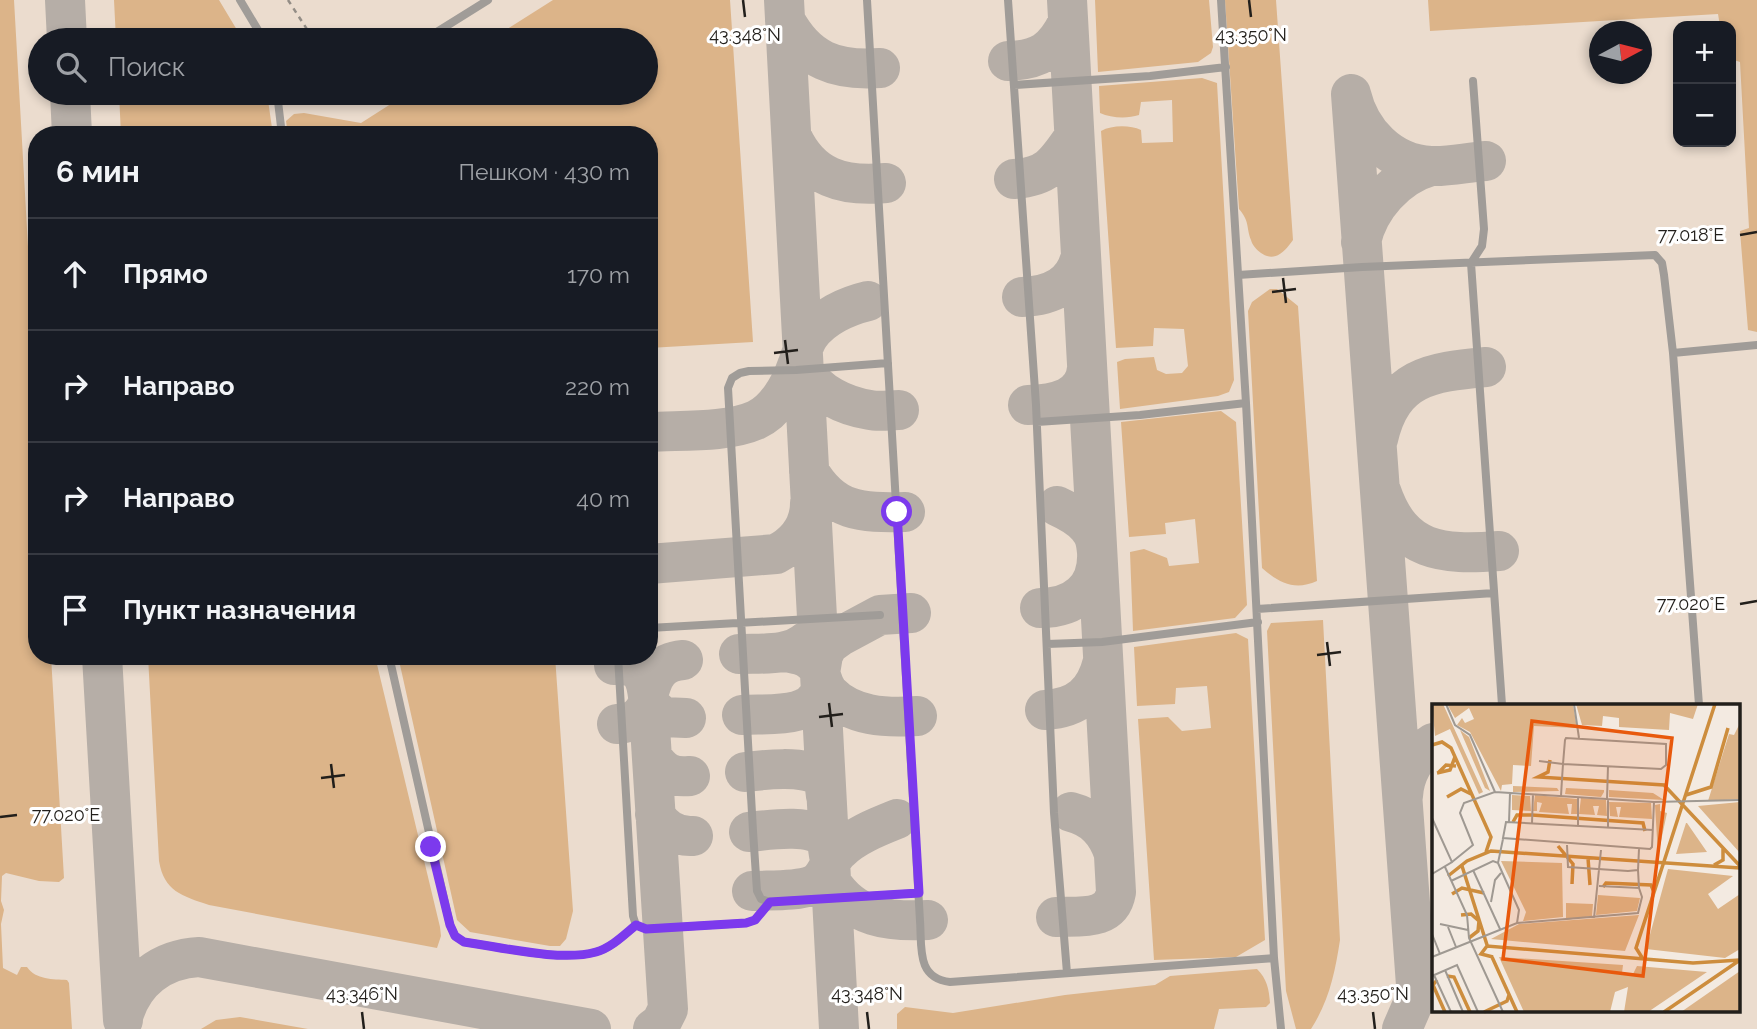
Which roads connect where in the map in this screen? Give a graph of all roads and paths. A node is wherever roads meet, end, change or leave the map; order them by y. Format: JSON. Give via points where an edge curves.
{"nodes":[{"id":1,"x":240,"y":0,"type":"edge"},
{"id":2,"x":288,"y":0,"type":"edge"},
{"id":3,"x":488,"y":0,"type":"edge"},
{"id":4,"x":867,"y":0,"type":"edge"},
{"id":5,"x":1008,"y":0,"type":"edge"},
{"id":6,"x":1221,"y":0,"type":"edge"},
{"id":7,"x":257,"y":28,"type":"edge"},
{"id":8,"x":306,"y":28,"type":"edge"},
{"id":9,"x":443,"y":28,"type":"edge"},
{"id":10,"x":1226,"y":67,"type":"junction"},
{"id":11,"x":1473,"y":81,"type":"dead end"},
{"id":12,"x":1014,"y":85,"type":"junction"},
{"id":13,"x":278,"y":105,"type":"edge"},
{"id":14,"x":281,"y":126,"type":"edge"},
{"id":15,"x":1471,"y":263,"type":"junction"},
{"id":16,"x":1238,"y":275,"type":"junction"},
{"id":17,"x":1757,"y":345,"type":"edge"},
{"id":18,"x":1673,"y":354,"type":"junction"},
{"id":19,"x":888,"y":363,"type":"junction"},
{"id":20,"x":1246,"y":403,"type":"junction"},
{"id":21,"x":1037,"y":422,"type":"junction"},
{"id":22,"x":1494,"y":593,"type":"junction"},
{"id":23,"x":1257,"y":609,"type":"junction"},
{"id":24,"x":880,"y":615,"type":"dead end"},
{"id":25,"x":1258,"y":622,"type":"junction"},
{"id":26,"x":741,"y":624,"type":"junction"},
{"id":27,"x":658,"y":628,"type":"edge"},
{"id":28,"x":1046,"y":644,"type":"junction"},
{"id":29,"x":390,"y":665,"type":"edge"},
{"id":30,"x":619,"y":665,"type":"edge"},
{"id":31,"x":1502,"y":704,"type":"edge"},
{"id":32,"x":1699,"y":704,"type":"edge"},
{"id":33,"x":919,"y":893,"type":"junction"},
{"id":34,"x":770,"y":902,"type":"junction"},
{"id":35,"x":636,"y":925,"type":"junction"},
{"id":36,"x":1274,"y":958,"type":"junction"},
{"id":37,"x":1068,"y":973,"type":"junction"},
{"id":38,"x":1281,"y":1029,"type":"edge"}],
"edges":[{"from":1,"to":7,"type":"lane"},
{"from":2,"to":8,"type":"path"},
{"from":3,"to":9,"type":"lane"},
{"from":4,"to":19,"type":"lane"},
{"from":5,"to":12,"type":"lane"},
{"from":6,"to":10,"type":"lane"},
{"from":10,"to":12,"type":"lane"},
{"from":10,"to":16,"type":"lane"},
{"from":11,"to":15,"type":"lane","via":[[1484,229],[1482,246]]},
{"from":12,"to":21,"type":"lane"},
{"from":13,"to":14,"type":"lane"},
{"from":15,"to":16,"type":"lane"},
{"from":15,"to":18,"type":"lane","via":[[1655,255],[1662,263]]},
{"from":15,"to":22,"type":"lane"},
{"from":16,"to":20,"type":"lane"},
{"from":17,"to":18,"type":"lane"},
{"from":18,"to":32,"type":"lane"},
{"from":19,"to":26,"type":"lane","via":[[749,371],[732,378],[728,388]]},
{"from":19,"to":33,"type":"lane"},
{"from":20,"to":21,"type":"lane"},
{"from":20,"to":23,"type":"lane"},
{"from":21,"to":28,"type":"lane"},
{"from":22,"to":23,"type":"lane"},
{"from":22,"to":31,"type":"lane"},
{"from":23,"to":25,"type":"lane"},
{"from":24,"to":26,"type":"lane"},
{"from":25,"to":28,"type":"lane","via":[[1102,642]]},
{"from":25,"to":36,"type":"lane"},
{"from":26,"to":27,"type":"lane"},
{"from":26,"to":34,"type":"lane","via":[[757,891],[761,899]]},
{"from":28,"to":37,"type":"lane"},
{"from":29,"to":35,"type":"lane","via":[[455,936],[464,942],[571,957],[597,952]]},
{"from":30,"to":35,"type":"lane"},
{"from":33,"to":34,"type":"lane"},
{"from":33,"to":37,"type":"lane","via":[[923,961],[927,973],[938,981]]},
{"from":34,"to":35,"type":"lane","via":[[755,920],[746,923],[646,929]]},
{"from":36,"to":37,"type":"lane"},
{"from":36,"to":38,"type":"lane"}]}
